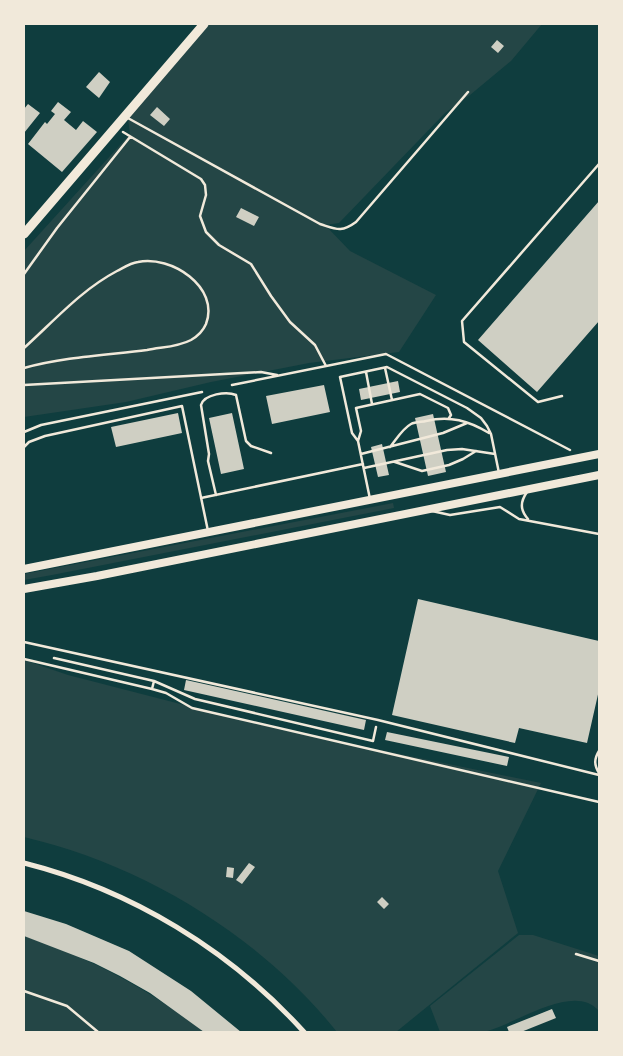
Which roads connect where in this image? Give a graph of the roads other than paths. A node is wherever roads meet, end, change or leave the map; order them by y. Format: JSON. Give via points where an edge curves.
{"nodes":[{"id":1,"x":204,"y":24,"type":"edge"},
{"id":2,"x":468,"y":92,"type":"dead end"},
{"id":3,"x":125,"y":116,"type":"junction"},
{"id":4,"x":599,"y":164,"type":"edge"},
{"id":5,"x":24,"y":234,"type":"edge"},
{"id":6,"x":385,"y":368,"type":"junction"},
{"id":7,"x":366,"y":372,"type":"junction"},
{"id":8,"x":562,"y":396,"type":"dead end"},
{"id":9,"x":392,"y":400,"type":"junction"},
{"id":10,"x":372,"y":404,"type":"junction"},
{"id":11,"x":449,"y":418,"type":"junction"},
{"id":12,"x":468,"y":422,"type":"junction"},
{"id":13,"x":491,"y":434,"type":"junction"},
{"id":14,"x":358,"y":441,"type":"junction"},
{"id":15,"x":24,"y":447,"type":"edge"},
{"id":16,"x":390,"y":447,"type":"junction"},
{"id":17,"x":476,"y":451,"type":"junction"},
{"id":18,"x":271,"y":454,"type":"dead end"},
{"id":19,"x":361,"y":454,"type":"junction"},
{"id":20,"x":495,"y":454,"type":"junction"},
{"id":21,"x":599,"y":454,"type":"edge"},
{"id":22,"x":394,"y":462,"type":"junction"},
{"id":23,"x":363,"y":464,"type":"junction"},
{"id":24,"x":364,"y":468,"type":"junction"},
{"id":25,"x":500,"y":474,"type":"junction"},
{"id":26,"x":599,"y":475,"type":"edge"},
{"id":27,"x":530,"y":489,"type":"junction"},
{"id":28,"x":216,"y":495,"type":"junction"},
{"id":29,"x":201,"y":498,"type":"junction"},
{"id":30,"x":371,"y":500,"type":"junction"},
{"id":31,"x":425,"y":510,"type":"junction"},
{"id":32,"x":528,"y":519,"type":"junction"},
{"id":33,"x":208,"y":533,"type":"junction"},
{"id":34,"x":599,"y":534,"type":"edge"},
{"id":35,"x":24,"y":569,"type":"edge"},
{"id":36,"x":24,"y":589,"type":"edge"},
{"id":37,"x":24,"y":642,"type":"edge"},
{"id":38,"x":599,"y":751,"type":"edge"},
{"id":39,"x":599,"y":774,"type":"edge"},
{"id":40,"x":24,"y":863,"type":"edge"},
{"id":41,"x":576,"y":954,"type":"dead end"},
{"id":42,"x":599,"y":961,"type":"edge"},
{"id":43,"x":304,"y":1032,"type":"edge"}],
"edges":[{"from":1,"to":3,"type":"main road"},
{"from":2,"to":3,"type":"lane","via":[[356,222],[346,229],[320,224]]},
{"from":3,"to":5,"type":"main road"},
{"from":4,"to":8,"type":"lane","via":[[462,321],[464,342],[538,402]]},
{"from":6,"to":7,"type":"lane"},
{"from":6,"to":9,"type":"lane"},
{"from":6,"to":13,"type":"lane","via":[[466,408],[481,418]]},
{"from":7,"to":10,"type":"lane"},
{"from":7,"to":14,"type":"lane","via":[[340,378],[352,433]]},
{"from":9,"to":10,"type":"lane"},
{"from":9,"to":11,"type":"lane","via":[[420,394],[448,408]]},
{"from":10,"to":14,"type":"lane","via":[[356,408],[361,432]]},
{"from":11,"to":12,"type":"lane"},
{"from":11,"to":16,"type":"lane","via":[[411,424]]},
{"from":12,"to":13,"type":"lane"},
{"from":12,"to":16,"type":"lane","via":[[443,433]]},
{"from":13,"to":20,"type":"lane"},
{"from":14,"to":19,"type":"lane"},
{"from":15,"to":29,"type":"lane","via":[[36,438],[182,406]]},
{"from":16,"to":19,"type":"lane"},
{"from":17,"to":20,"type":"lane"},
{"from":17,"to":22,"type":"lane","via":[[447,450]]},
{"from":17,"to":22,"type":"lane","via":[[449,465],[422,472]]},
{"from":18,"to":28,"type":"lane","via":[[246,441],[236,396],[228,393],[206,398],[200,405]]},
{"from":19,"to":23,"type":"lane"},
{"from":20,"to":25,"type":"lane"},
{"from":21,"to":25,"type":"main road"},
{"from":22,"to":24,"type":"lane"},
{"from":23,"to":24,"type":"lane"},
{"from":23,"to":28,"type":"lane"},
{"from":24,"to":30,"type":"lane"},
{"from":25,"to":30,"type":"main road"},
{"from":26,"to":27,"type":"main road"},
{"from":27,"to":31,"type":"main road"},
{"from":27,"to":32,"type":"lane","via":[[523,498],[522,508]]},
{"from":28,"to":29,"type":"lane"},
{"from":29,"to":33,"type":"lane"},
{"from":30,"to":33,"type":"main road"},
{"from":31,"to":32,"type":"lane","via":[[450,515],[500,507],[519,519]]},
{"from":31,"to":36,"type":"main road"},
{"from":32,"to":34,"type":"lane"},
{"from":33,"to":35,"type":"main road"},
{"from":37,"to":39,"type":"lane","via":[[378,720]]},
{"from":38,"to":39,"type":"lane","via":[[595,761]]},
{"from":40,"to":43,"type":"street","via":[[95,886],[174,925],[249,978]]},
{"from":41,"to":42,"type":"lane"}]}
